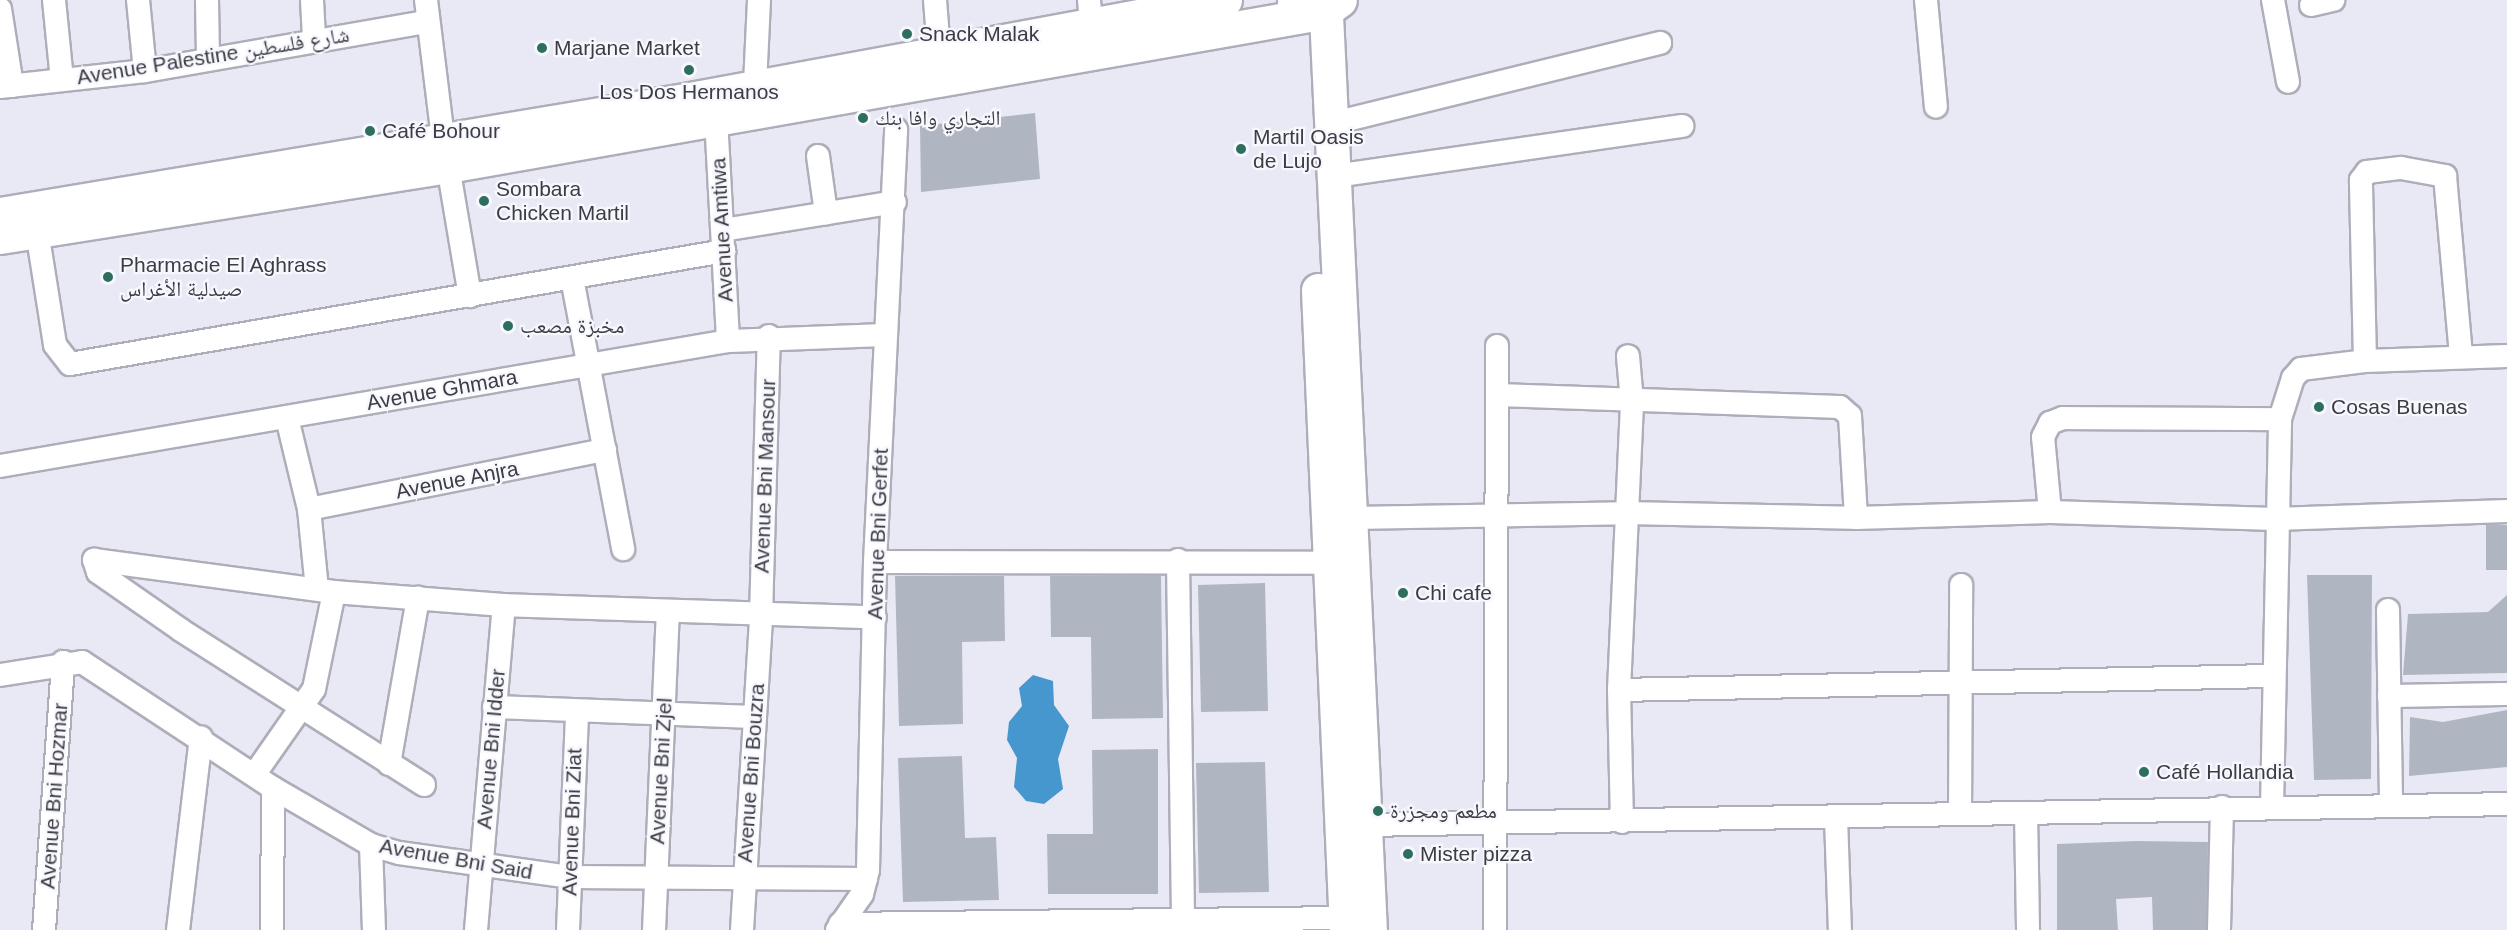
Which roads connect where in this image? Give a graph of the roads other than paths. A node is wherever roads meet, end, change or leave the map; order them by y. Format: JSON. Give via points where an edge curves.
{"nodes":[{"id":1,"x":54,"y":0,"type":"edge"},
{"id":2,"x":138,"y":0,"type":"edge"},
{"id":3,"x":207,"y":0,"type":"edge"},
{"id":4,"x":312,"y":0,"type":"edge"},
{"id":5,"x":759,"y":0,"type":"edge"},
{"id":6,"x":935,"y":0,"type":"edge"},
{"id":7,"x":1225,"y":0,"type":"edge"},
{"id":8,"x":1926,"y":0,"type":"edge"},
{"id":9,"x":2273,"y":0,"type":"edge"},
{"id":10,"x":2334,"y":0,"type":"edge"},
{"id":11,"x":1181,"y":4,"type":"edge"},
{"id":12,"x":2311,"y":5,"type":"dead end"},
{"id":13,"x":1325,"y":8,"type":"edge"},
{"id":14,"x":0,"y":9,"type":"edge"},
{"id":15,"x":427,"y":11,"type":"edge"},
{"id":16,"x":1090,"y":12,"type":"edge"},
{"id":17,"x":314,"y":39,"type":"junction"},
{"id":18,"x":1660,"y":43,"type":"dead end"},
{"id":19,"x":939,"y":51,"type":"junction"},
{"id":20,"x":207,"y":57,"type":"junction"},
{"id":21,"x":144,"y":70,"type":"junction"},
{"id":22,"x":62,"y":80,"type":"junction"},
{"id":23,"x":2288,"y":82,"type":"dead end"},
{"id":24,"x":754,"y":85,"type":"junction"},
{"id":25,"x":6,"y":87,"type":"edge"},
{"id":26,"x":1936,"y":108,"type":"dead end"},
{"id":27,"x":716,"y":118,"type":"junction"},
{"id":28,"x":1330,"y":124,"type":"junction"},
{"id":29,"x":1682,"y":126,"type":"dead end"},
{"id":30,"x":896,"y":130,"type":"dead end"},
{"id":31,"x":446,"y":152,"type":"junction"},
{"id":32,"x":818,"y":156,"type":"dead end"},
{"id":33,"x":1335,"y":176,"type":"junction"},
{"id":34,"x":896,"y":202,"type":"junction"},
{"id":35,"x":826,"y":213,"type":"junction"},
{"id":36,"x":0,"y":214,"type":"edge"},
{"id":37,"x":37,"y":231,"type":"junction"},
{"id":38,"x":0,"y":237,"type":"edge"},
{"id":39,"x":723,"y":241,"type":"junction"},
{"id":40,"x":572,"y":278,"type":"junction"},
{"id":41,"x":470,"y":296,"type":"junction"},
{"id":42,"x":886,"y":335,"type":"junction"},
{"id":43,"x":769,"y":336,"type":"junction"},
{"id":44,"x":728,"y":341,"type":"junction"},
{"id":45,"x":1497,"y":346,"type":"dead end"},
{"id":46,"x":1629,"y":356,"type":"dead end"},
{"id":47,"x":2507,"y":356,"type":"edge"},
{"id":48,"x":2461,"y":357,"type":"junction"},
{"id":49,"x":2365,"y":361,"type":"junction"},
{"id":50,"x":588,"y":363,"type":"junction"},
{"id":51,"x":1498,"y":395,"type":"junction"},
{"id":52,"x":1632,"y":402,"type":"junction"},
{"id":53,"x":287,"y":418,"type":"junction"},
{"id":54,"x":2280,"y":419,"type":"junction"},
{"id":55,"x":605,"y":450,"type":"junction"},
{"id":56,"x":0,"y":466,"type":"edge"},
{"id":57,"x":309,"y":509,"type":"junction"},
{"id":58,"x":2507,"y":511,"type":"edge"},
{"id":59,"x":2050,"y":512,"type":"junction"},
{"id":60,"x":1626,"y":513,"type":"junction"},
{"id":61,"x":1496,"y":515,"type":"junction"},
{"id":62,"x":1352,"y":518,"type":"junction"},
{"id":63,"x":1856,"y":518,"type":"junction"},
{"id":64,"x":2275,"y":519,"type":"junction"},
{"id":65,"x":623,"y":549,"type":"dead end"},
{"id":66,"x":1178,"y":560,"type":"junction"},
{"id":67,"x":875,"y":562,"type":"junction"},
{"id":68,"x":1329,"y":562,"type":"junction"},
{"id":69,"x":1961,"y":585,"type":"dead end"},
{"id":70,"x":325,"y":591,"type":"junction"},
{"id":71,"x":418,"y":598,"type":"junction"},
{"id":72,"x":504,"y":605,"type":"junction"},
{"id":73,"x":2388,"y":610,"type":"dead end"},
{"id":74,"x":668,"y":611,"type":"junction"},
{"id":75,"x":761,"y":617,"type":"junction"},
{"id":76,"x":875,"y":617,"type":"junction"},
{"id":77,"x":63,"y":662,"type":"junction"},
{"id":78,"x":0,"y":675,"type":"edge"},
{"id":79,"x":2272,"y":676,"type":"junction"},
{"id":80,"x":1962,"y":683,"type":"junction"},
{"id":81,"x":1619,"y":690,"type":"junction"},
{"id":82,"x":2507,"y":694,"type":"edge"},
{"id":83,"x":2389,"y":696,"type":"junction"},
{"id":84,"x":494,"y":707,"type":"junction"},
{"id":85,"x":305,"y":708,"type":"junction"},
{"id":86,"x":577,"y":713,"type":"junction"},
{"id":87,"x":663,"y":715,"type":"junction"},
{"id":88,"x":755,"y":717,"type":"junction"},
{"id":89,"x":201,"y":737,"type":"junction"},
{"id":90,"x":389,"y":764,"type":"junction"},
{"id":91,"x":254,"y":775,"type":"junction"},
{"id":92,"x":424,"y":785,"type":"dead end"},
{"id":93,"x":273,"y":788,"type":"junction"},
{"id":94,"x":2391,"y":804,"type":"junction"},
{"id":95,"x":2507,"y":804,"type":"edge"},
{"id":96,"x":2272,"y":806,"type":"junction"},
{"id":97,"x":2222,"y":807,"type":"junction"},
{"id":98,"x":2026,"y":813,"type":"junction"},
{"id":99,"x":1960,"y":814,"type":"junction"},
{"id":100,"x":1836,"y":818,"type":"junction"},
{"id":101,"x":1622,"y":822,"type":"junction"},
{"id":102,"x":1495,"y":823,"type":"junction"},
{"id":103,"x":1365,"y":825,"type":"junction"},
{"id":104,"x":371,"y":845,"type":"junction"},
{"id":105,"x":480,"y":866,"type":"junction"},
{"id":106,"x":569,"y":877,"type":"junction"},
{"id":107,"x":656,"y":878,"type":"junction"},
{"id":108,"x":745,"y":879,"type":"junction"},
{"id":109,"x":866,"y":879,"type":"junction"},
{"id":110,"x":1183,"y":920,"type":"junction"},
{"id":111,"x":1354,"y":926,"type":"edge"},
{"id":112,"x":839,"y":927,"type":"edge"},
{"id":113,"x":44,"y":930,"type":"edge"},
{"id":114,"x":178,"y":930,"type":"edge"},
{"id":115,"x":272,"y":930,"type":"edge"},
{"id":116,"x":374,"y":930,"type":"edge"},
{"id":117,"x":476,"y":930,"type":"edge"},
{"id":118,"x":568,"y":930,"type":"edge"},
{"id":119,"x":654,"y":930,"type":"edge"},
{"id":120,"x":742,"y":930,"type":"edge"},
{"id":121,"x":1495,"y":930,"type":"edge"},
{"id":122,"x":1840,"y":930,"type":"edge"},
{"id":123,"x":2028,"y":930,"type":"edge"},
{"id":124,"x":2219,"y":930,"type":"edge"}],
"edges":[{"from":1,"to":22,"type":"street"},
{"from":2,"to":21,"type":"street"},
{"from":3,"to":20,"type":"street"},
{"from":4,"to":17,"type":"street"},
{"from":5,"to":24,"type":"street"},
{"from":6,"to":19,"type":"street"},
{"from":7,"to":11,"type":"main road"},
{"from":8,"to":26,"type":"street"},
{"from":9,"to":23,"type":"street"},
{"from":10,"to":12,"type":"street"},
{"from":11,"to":16,"type":"main road"},
{"from":13,"to":27,"type":"main road"},
{"from":13,"to":28,"type":"main road"},
{"from":13,"to":68,"type":"main road"},
{"from":14,"to":25,"type":"street"},
{"from":15,"to":17,"type":"street","name":"Avenue Palestine شارع فلسطين"},
{"from":15,"to":31,"type":"street"},
{"from":16,"to":19,"type":"main road"},
{"from":17,"to":20,"type":"street","name":"Avenue Palestine شارع فلسطين"},
{"from":18,"to":28,"type":"street"},
{"from":19,"to":24,"type":"main road"},
{"from":20,"to":21,"type":"street","name":"Avenue Palestine شارع فلسطين"},
{"from":21,"to":22,"type":"street","name":"Avenue Palestine شارع فلسطين"},
{"from":22,"to":25,"type":"street","name":"Avenue Palestine شارع فلسطين"},
{"from":24,"to":31,"type":"main road"},
{"from":27,"to":31,"type":"main road"},
{"from":27,"to":39,"type":"street","name":"Avenue Amtiwa"},
{"from":28,"to":33,"type":"main road"},
{"from":29,"to":33,"type":"street"},
{"from":30,"to":34,"type":"street","name":"Avenue Bni Gerfet"},
{"from":31,"to":36,"type":"main road"},
{"from":31,"to":37,"type":"main road"},
{"from":31,"to":41,"type":"street"},
{"from":32,"to":35,"type":"street"},
{"from":33,"to":62,"type":"main road"},
{"from":34,"to":35,"type":"street"},
{"from":34,"to":42,"type":"street","name":"Avenue Bni Gerfet"},
{"from":35,"to":39,"type":"street"},
{"from":37,"to":38,"type":"main road"},
{"from":37,"to":41,"type":"street","via":[[55,345],[70,364]]},
{"from":39,"to":40,"type":"street"},
{"from":39,"to":44,"type":"street","name":"Avenue Amtiwa"},
{"from":40,"to":41,"type":"street"},
{"from":40,"to":50,"type":"street"},
{"from":42,"to":43,"type":"street","name":"Avenue Ghmara"},
{"from":42,"to":67,"type":"street","name":"Avenue Bni Gerfet"},
{"from":43,"to":44,"type":"street","name":"Avenue Ghmara"},
{"from":43,"to":75,"type":"street","name":"Avenue Bni Mansour"},
{"from":44,"to":50,"type":"street","name":"Avenue Ghmara"},
{"from":45,"to":51,"type":"street"},
{"from":46,"to":52,"type":"street"},
{"from":47,"to":48,"type":"street"},
{"from":48,"to":49,"type":"street"},
{"from":48,"to":49,"type":"street","via":[[2445,176],[2401,168],[2367,171],[2360,189]]},
{"from":49,"to":54,"type":"street","via":[[2301,369]]},
{"from":50,"to":53,"type":"street","name":"Avenue Ghmara"},
{"from":50,"to":55,"type":"street"},
{"from":51,"to":52,"type":"street"},
{"from":51,"to":61,"type":"street"},
{"from":52,"to":60,"type":"street"},
{"from":52,"to":63,"type":"street","via":[[1840,407],[1850,416]]},
{"from":53,"to":56,"type":"street","name":"Avenue Ghmara"},
{"from":53,"to":57,"type":"street"},
{"from":54,"to":59,"type":"street","via":[[2057,420],[2043,437]]},
{"from":54,"to":64,"type":"street"},
{"from":55,"to":57,"type":"street","name":"Avenue Anjra"},
{"from":55,"to":65,"type":"street"},
{"from":57,"to":70,"type":"street"},
{"from":58,"to":64,"type":"street"},
{"from":59,"to":63,"type":"street"},
{"from":59,"to":64,"type":"street"},
{"from":60,"to":61,"type":"street"},
{"from":60,"to":63,"type":"street"},
{"from":60,"to":81,"type":"street"},
{"from":61,"to":62,"type":"street"},
{"from":61,"to":102,"type":"street"},
{"from":62,"to":103,"type":"main road"},
{"from":64,"to":79,"type":"street"},
{"from":66,"to":67,"type":"street"},
{"from":66,"to":68,"type":"street"},
{"from":66,"to":110,"type":"street"},
{"from":67,"to":76,"type":"street","name":"Avenue Bni Gerfet"},
{"from":68,"to":111,"type":"main road"},
{"from":69,"to":80,"type":"street"},
{"from":70,"to":71,"type":"street"},
{"from":70,"to":85,"type":"street","via":[[324,658]]},
{"from":70,"to":85,"type":"street","via":[[101,557],[93,563],[172,623]]},
{"from":71,"to":72,"type":"street"},
{"from":71,"to":90,"type":"street"},
{"from":72,"to":74,"type":"street"},
{"from":72,"to":84,"type":"street","name":"Avenue Bni Idder"},
{"from":73,"to":83,"type":"street"},
{"from":74,"to":75,"type":"street"},
{"from":74,"to":87,"type":"street","name":"Avenue Bni Zjel"},
{"from":75,"to":76,"type":"street"},
{"from":75,"to":88,"type":"street","name":"Avenue Bni Bouzra"},
{"from":76,"to":109,"type":"street","name":"Avenue Bni Gerfet"},
{"from":77,"to":78,"type":"street"},
{"from":77,"to":89,"type":"street","name":"Avenue Bni Said","via":[[82,662],[104,673]]},
{"from":77,"to":113,"type":"street","name":"Avenue Bni Hozmar"},
{"from":79,"to":80,"type":"street"},
{"from":79,"to":96,"type":"street"},
{"from":80,"to":81,"type":"street"},
{"from":80,"to":99,"type":"street"},
{"from":81,"to":101,"type":"street"},
{"from":82,"to":83,"type":"street"},
{"from":83,"to":94,"type":"street"},
{"from":84,"to":86,"type":"street"},
{"from":84,"to":105,"type":"street","name":"Avenue Bni Idder"},
{"from":85,"to":90,"type":"street"},
{"from":85,"to":91,"type":"street"},
{"from":86,"to":87,"type":"street"},
{"from":86,"to":106,"type":"street","name":"Avenue Bni Ziat"},
{"from":87,"to":88,"type":"street"},
{"from":87,"to":107,"type":"street","name":"Avenue Bni Zjel"},
{"from":88,"to":108,"type":"street","name":"Avenue Bni Bouzra"},
{"from":89,"to":91,"type":"street","name":"Avenue Bni Said"},
{"from":89,"to":114,"type":"street"},
{"from":90,"to":92,"type":"street"},
{"from":91,"to":93,"type":"street","name":"Avenue Bni Said"},
{"from":93,"to":104,"type":"street","name":"Avenue Bni Said"},
{"from":93,"to":115,"type":"street"},
{"from":94,"to":95,"type":"street"},
{"from":94,"to":96,"type":"street"},
{"from":96,"to":97,"type":"street"},
{"from":97,"to":98,"type":"street"},
{"from":97,"to":124,"type":"street"},
{"from":98,"to":99,"type":"street"},
{"from":98,"to":123,"type":"street"},
{"from":99,"to":100,"type":"street"},
{"from":100,"to":101,"type":"street"},
{"from":100,"to":122,"type":"street"},
{"from":101,"to":102,"type":"street"},
{"from":102,"to":103,"type":"street"},
{"from":102,"to":121,"type":"street"},
{"from":103,"to":111,"type":"main road"},
{"from":104,"to":105,"type":"street","name":"Avenue Bni Said"},
{"from":104,"to":116,"type":"street"},
{"from":105,"to":106,"type":"street","name":"Avenue Bni Said"},
{"from":105,"to":117,"type":"street","name":"Avenue Bni Idder"},
{"from":106,"to":107,"type":"street","name":"Avenue Bni Said"},
{"from":106,"to":118,"type":"street","name":"Avenue Bni Ziat"},
{"from":107,"to":108,"type":"street","name":"Avenue Bni Said"},
{"from":107,"to":119,"type":"street","name":"Avenue Bni Zjel"},
{"from":108,"to":109,"type":"street","name":"Avenue Bni Said"},
{"from":108,"to":120,"type":"street","name":"Avenue Bni Bouzra"},
{"from":109,"to":112,"type":"street","name":"Avenue Bni Gerfet","via":[[862,894]]},
{"from":110,"to":111,"type":"street"},
{"from":110,"to":112,"type":"street"}]}
